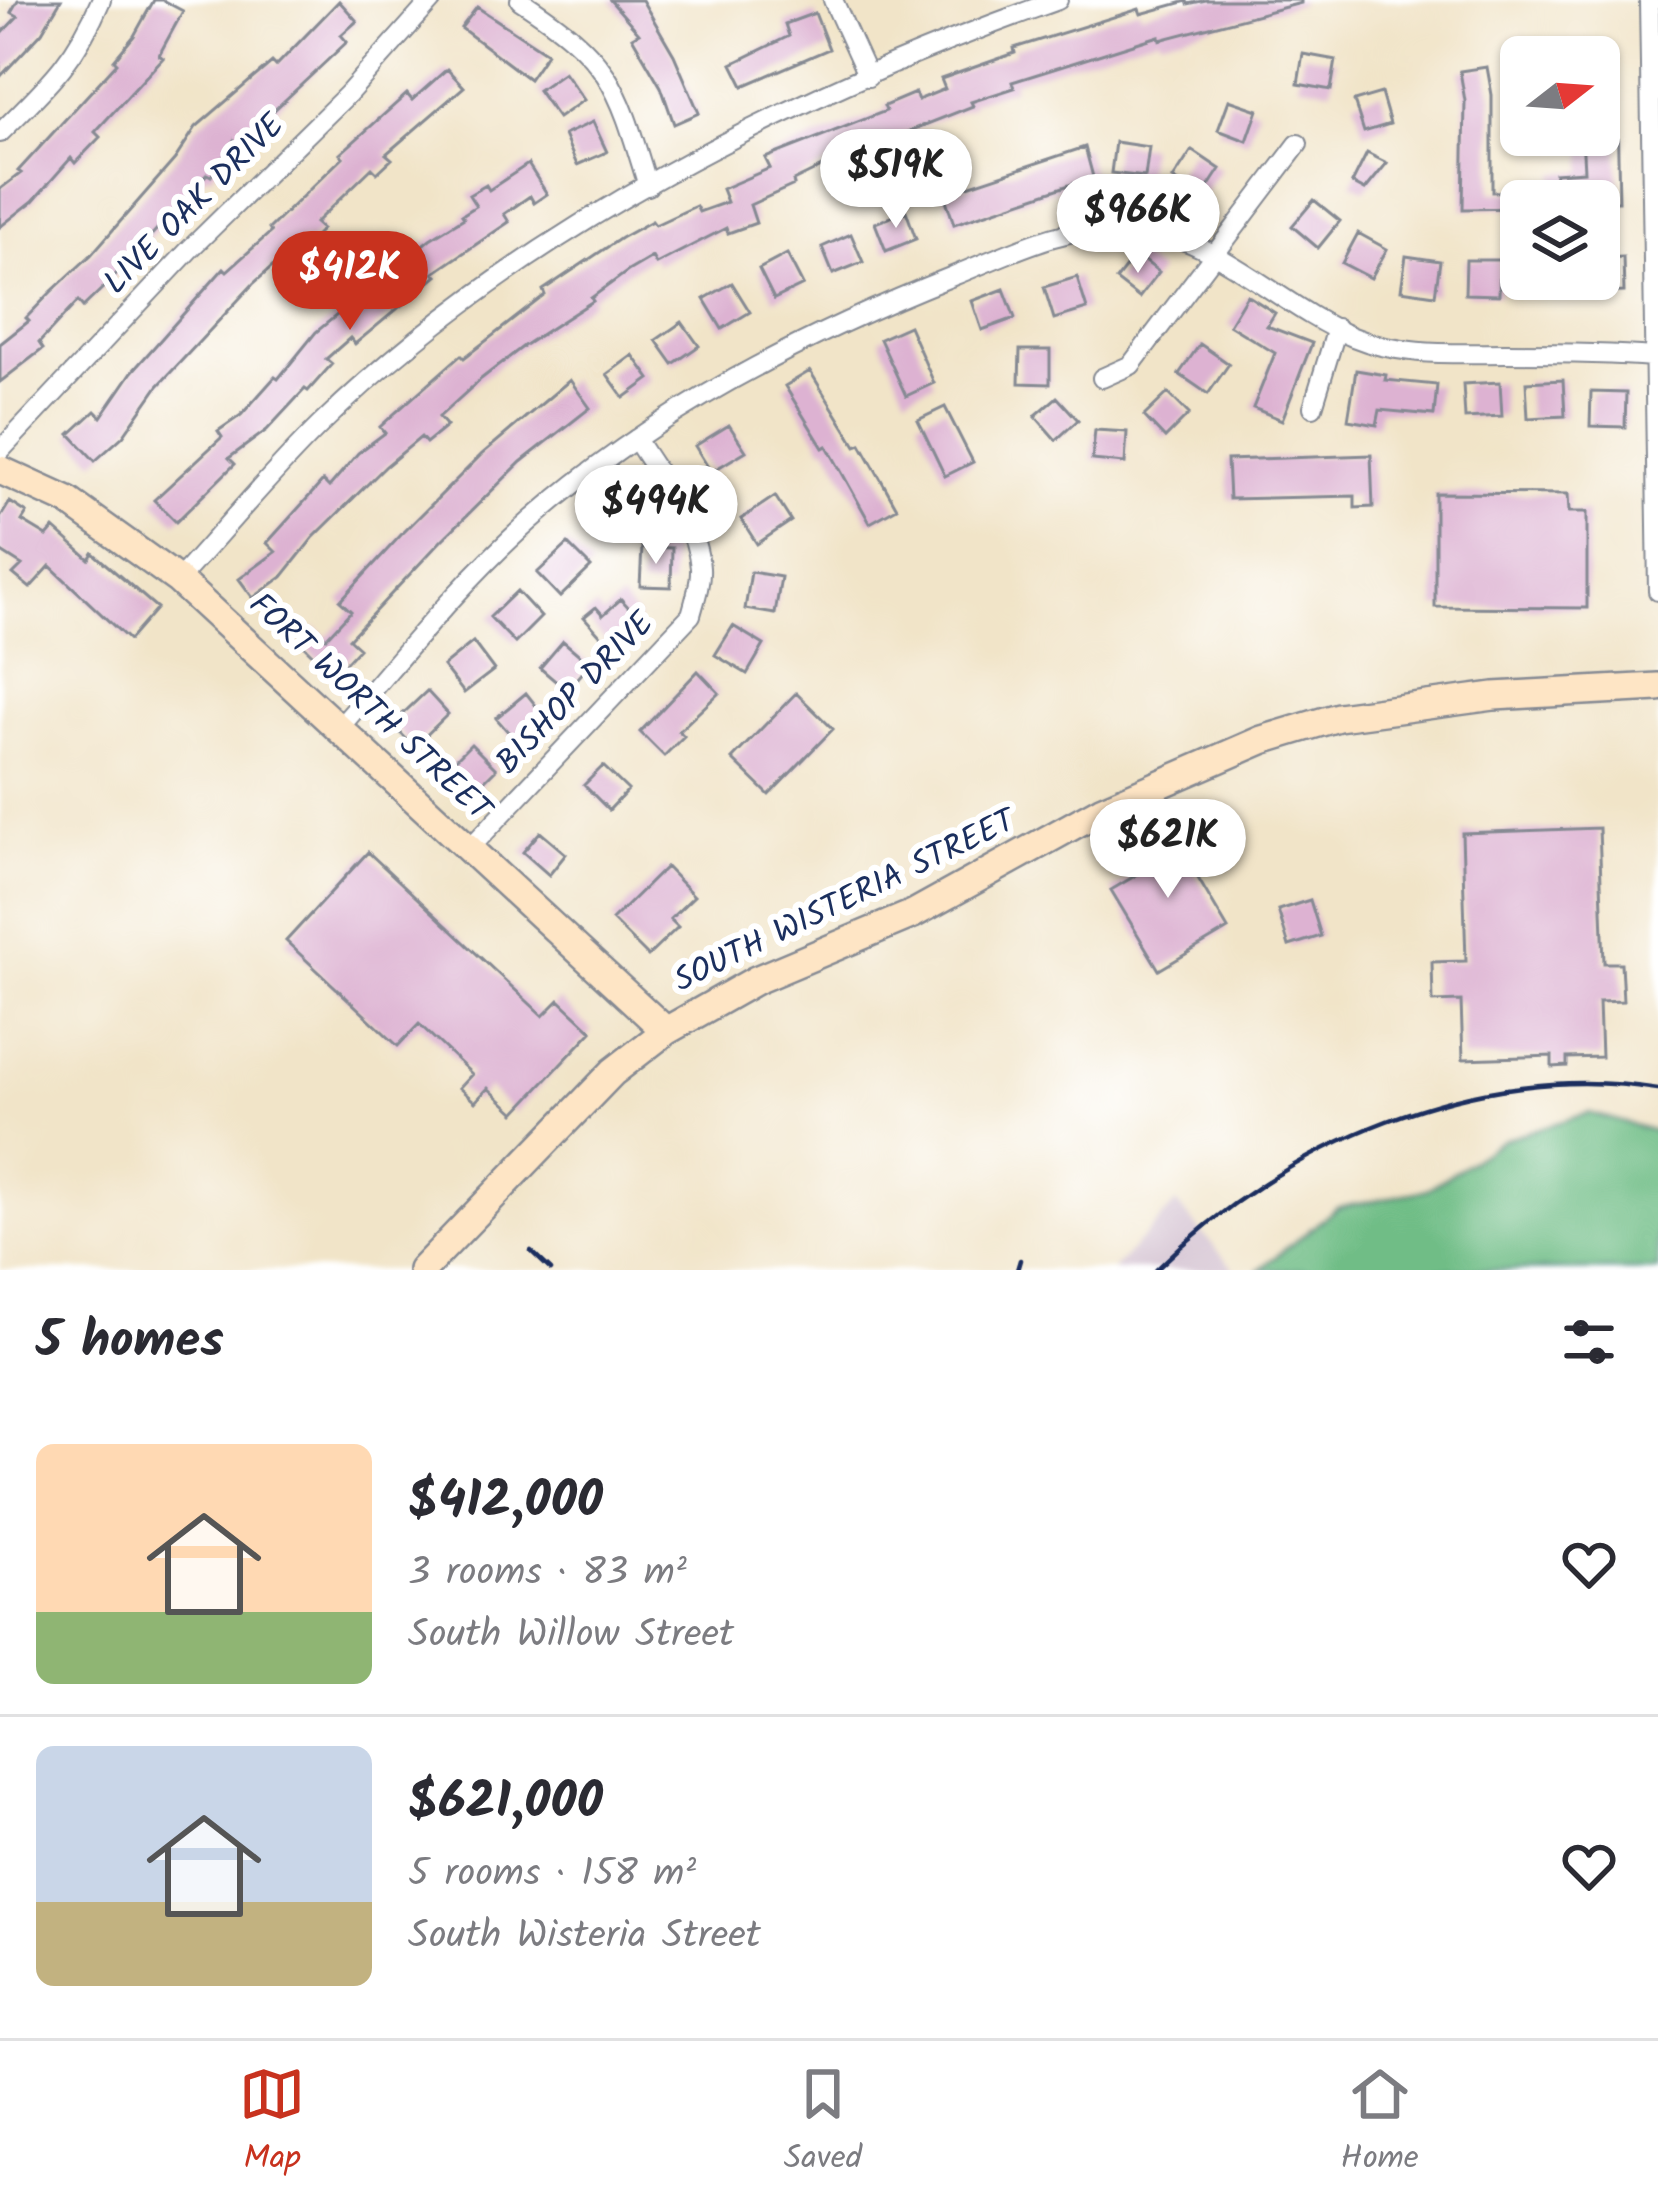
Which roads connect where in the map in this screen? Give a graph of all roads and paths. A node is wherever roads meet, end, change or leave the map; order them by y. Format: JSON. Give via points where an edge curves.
{"nodes":[{"id":1,"x":100,"y":0,"type":"edge"},
{"id":2,"x":432,"y":0,"type":"edge"},
{"id":3,"x":520,"y":0,"type":"edge"},
{"id":4,"x":833,"y":0,"type":"edge"},
{"id":5,"x":1058,"y":0,"type":"edge"},
{"id":6,"x":1649,"y":0,"type":"edge"},
{"id":7,"x":868,"y":76,"type":"junction"},
{"id":8,"x":0,"y":133,"type":"edge"},
{"id":9,"x":1298,"y":144,"type":"dead end"},
{"id":10,"x":648,"y":186,"type":"junction"},
{"id":11,"x":1217,"y":254,"type":"junction"},
{"id":12,"x":1337,"y":328,"type":"junction"},
{"id":13,"x":1652,"y":357,"type":"junction"},
{"id":14,"x":1102,"y":378,"type":"dead end"},
{"id":15,"x":1313,"y":406,"type":"dead end"},
{"id":16,"x":636,"y":439,"type":"junction"},
{"id":17,"x":0,"y":451,"type":"edge"},
{"id":18,"x":0,"y":470,"type":"edge"},
{"id":19,"x":178,"y":580,"type":"junction"},
{"id":20,"x":1658,"y":591,"type":"edge"},
{"id":21,"x":1658,"y":687,"type":"edge"},
{"id":22,"x":338,"y":728,"type":"junction"},
{"id":23,"x":469,"y":849,"type":"junction"},
{"id":24,"x":666,"y":1031,"type":"junction"},
{"id":25,"x":422,"y":1270,"type":"edge"}],
"edges":[{"from":1,"to":8,"type":"street","via":[[64,69]]},
{"from":2,"to":17,"type":"street","name":"LIVE OAK DRIVE"},
{"from":3,"to":10,"type":"street","via":[[601,65]]},
{"from":4,"to":7,"type":"street"},
{"from":5,"to":7,"type":"street"},
{"from":6,"to":13,"type":"street"},
{"from":7,"to":10,"type":"street"},
{"from":9,"to":11,"type":"street"},
{"from":10,"to":19,"type":"street","via":[[440,322],[320,425]]},
{"from":11,"to":12,"type":"street"},
{"from":11,"to":14,"type":"street","via":[[1131,365]]},
{"from":11,"to":16,"type":"street","via":[[1126,227],[1022,249],[757,366]]},
{"from":12,"to":13,"type":"street","via":[[1392,348]]},
{"from":12,"to":15,"type":"street"},
{"from":13,"to":20,"type":"street"},
{"from":16,"to":22,"type":"street","via":[[526,524]]},
{"from":16,"to":23,"type":"street","name":"BISHOP DRIVE","via":[[694,545],[700,567],[691,615]]},
{"from":18,"to":19,"type":"street","name":"FORT WORTH STREET","via":[[68,501]]},
{"from":19,"to":22,"type":"street","name":"FORT WORTH STREET"},
{"from":21,"to":24,"type":"street","name":"SOUTH WISTERIA STREET","via":[[1432,703],[1338,717],[1262,740],[1101,810],[914,914],[756,980]]},
{"from":22,"to":23,"type":"street","name":"FORT WORTH STREET"},
{"from":23,"to":24,"type":"street","name":"FORT WORTH STREET"},
{"from":24,"to":25,"type":"street","name":"SOUTH WISTERIA STREET","via":[[571,1114]]}]}
